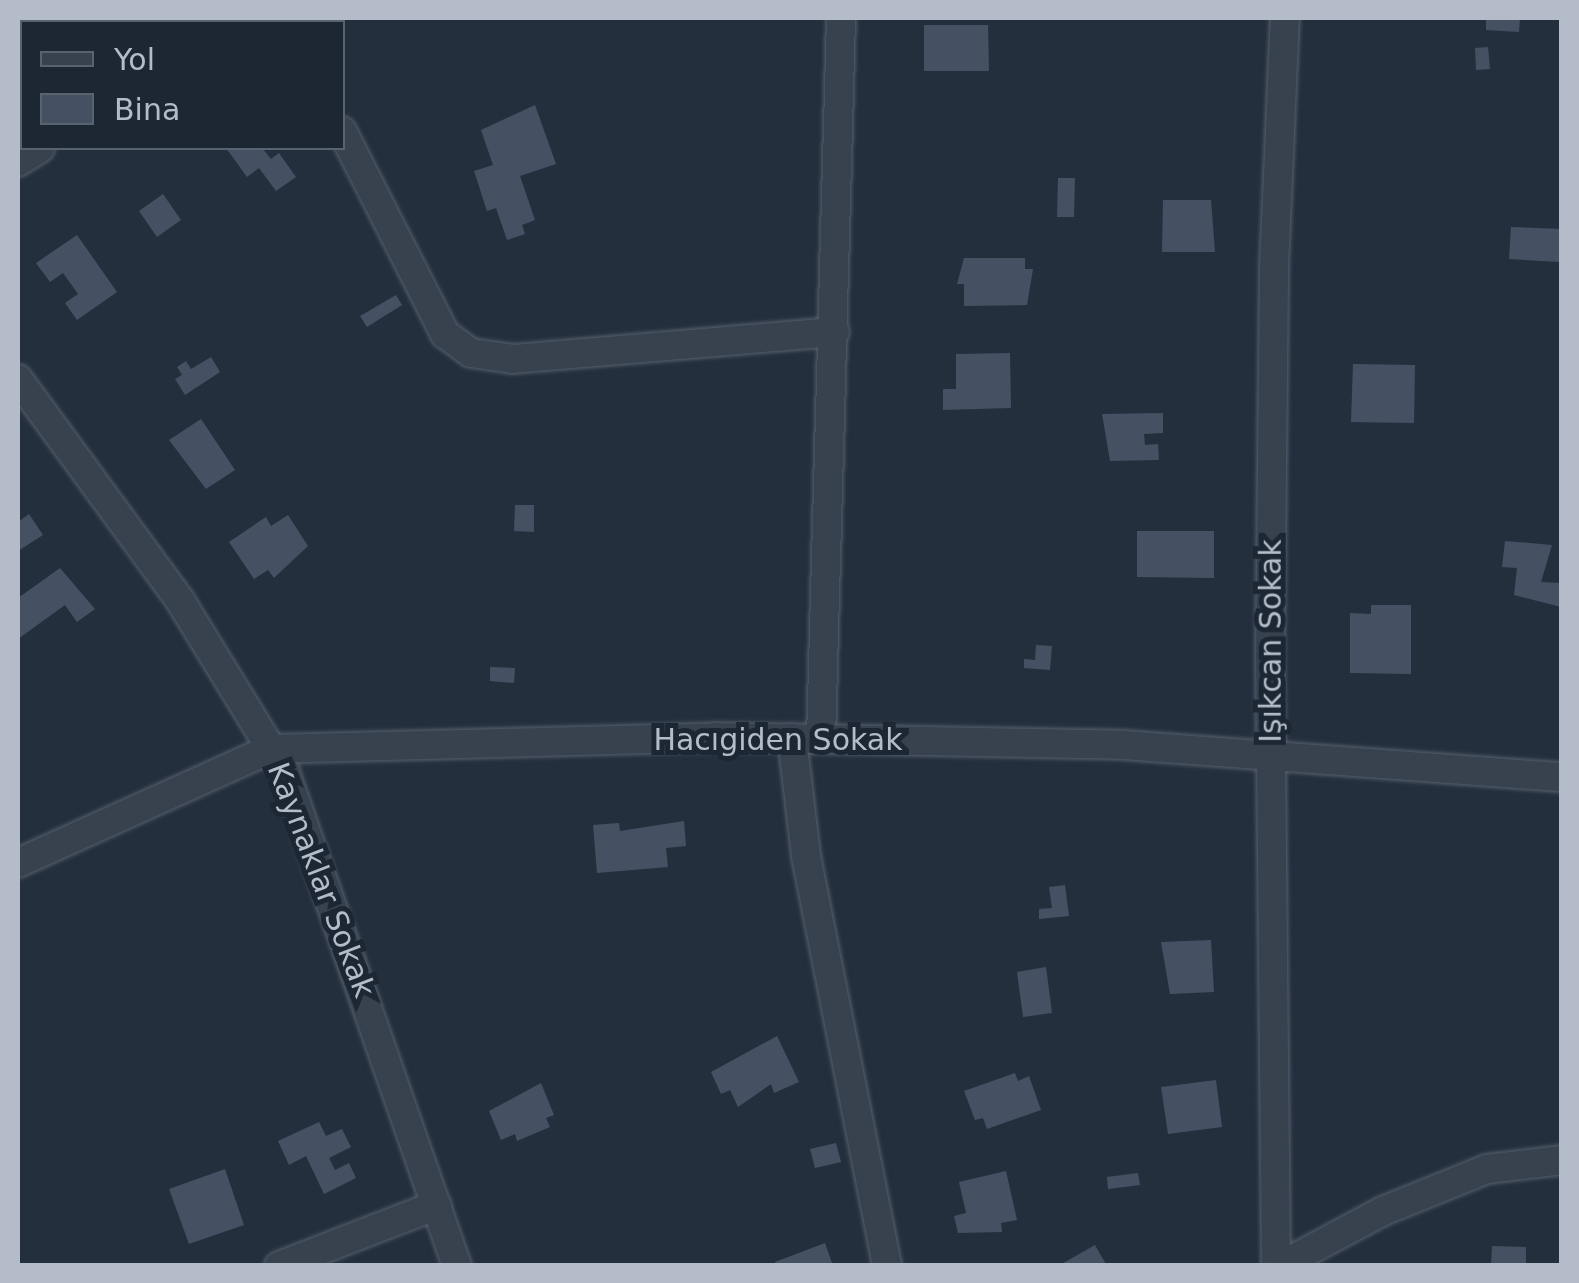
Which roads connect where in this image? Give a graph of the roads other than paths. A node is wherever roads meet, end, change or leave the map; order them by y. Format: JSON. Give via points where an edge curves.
{"nodes":[{"id":1,"x":842,"y":18,"type":"edge"},
{"id":2,"x":1285,"y":18,"type":"edge"},
{"id":3,"x":345,"y":137,"type":"edge"},
{"id":4,"x":835,"y":332,"type":"junction"},
{"id":5,"x":18,"y":379,"type":"edge"},
{"id":6,"x":792,"y":738,"type":"junction"},
{"id":7,"x":821,"y":739,"type":"junction"},
{"id":8,"x":271,"y":749,"type":"junction"},
{"id":9,"x":1270,"y":751,"type":"junction"},
{"id":10,"x":1562,"y":777,"type":"edge"},
{"id":11,"x":18,"y":863,"type":"edge"},
{"id":12,"x":1562,"y":1160,"type":"edge"},
{"id":13,"x":438,"y":1205,"type":"junction"},
{"id":14,"x":279,"y":1266,"type":"edge"},
{"id":15,"x":458,"y":1266,"type":"edge"},
{"id":16,"x":887,"y":1266,"type":"edge"},
{"id":17,"x":1278,"y":1266,"type":"edge"}],
"edges":[{"from":1,"to":4,"type":"street"},
{"from":2,"to":9,"type":"street","name":"Işıkcan Sokak","via":[[1274,267]]},
{"from":3,"to":4,"type":"street","via":[[445,334],[472,353],[514,359]]},
{"from":4,"to":7,"type":"street"},
{"from":5,"to":8,"type":"street","name":"Kaynaklar Sokak","via":[[181,602]]},
{"from":6,"to":7,"type":"street","name":"Hacıgiden Sokak"},
{"from":6,"to":8,"type":"street","name":"Hacıgiden Sokak"},
{"from":6,"to":16,"type":"street","via":[[806,856]]},
{"from":7,"to":9,"type":"street","name":"Hacıgiden Sokak"},
{"from":8,"to":11,"type":"street","name":"Hacıgiden Sokak"},
{"from":8,"to":13,"type":"street","name":"Kaynaklar Sokak","via":[[336,911]]},
{"from":9,"to":10,"type":"street","name":"Hacıgiden Sokak"},
{"from":9,"to":17,"type":"street","name":"Işıkcan Sokak"},
{"from":12,"to":17,"type":"street","via":[[1487,1169],[1383,1210]]},
{"from":13,"to":14,"type":"street"},
{"from":13,"to":15,"type":"street","name":"Kaynaklar Sokak"}]}
